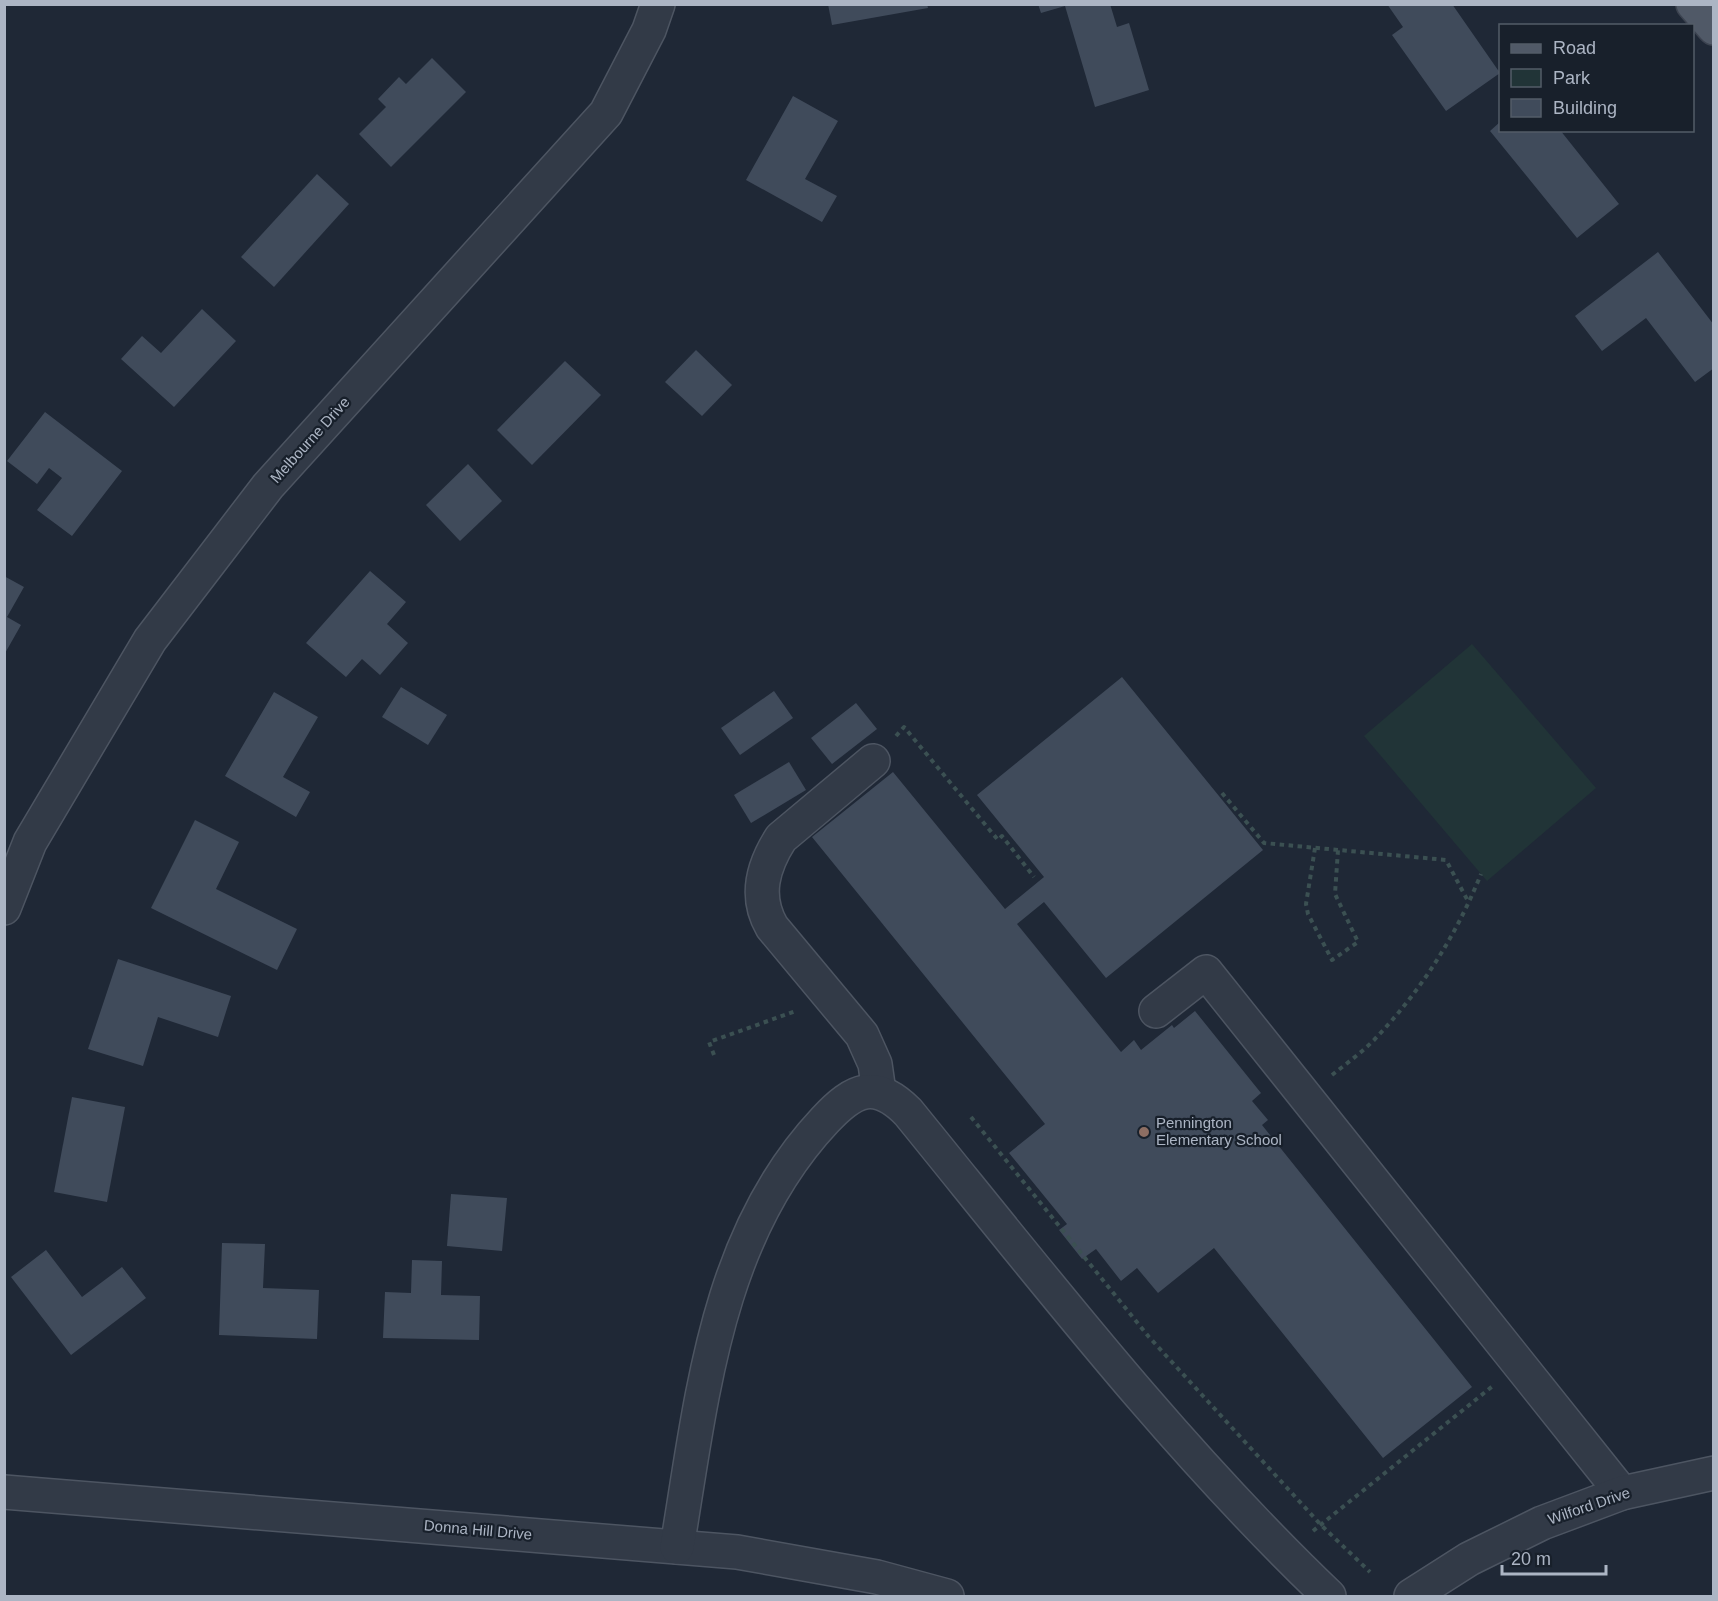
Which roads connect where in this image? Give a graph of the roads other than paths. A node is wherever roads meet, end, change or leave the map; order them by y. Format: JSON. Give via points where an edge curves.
{"nodes":[{"id":1,"x":657,"y":4,"type":"edge"},
{"id":2,"x":1693,"y":4,"type":"edge"},
{"id":3,"x":1713,"y":28,"type":"edge"},
{"id":4,"x":873,"y":761,"type":"road end"},
{"id":5,"x":4,"y":908,"type":"edge"},
{"id":6,"x":1156,"y":1011,"type":"dead end"},
{"id":7,"x":879,"y":1092,"type":"junction"},
{"id":8,"x":1713,"y":1473,"type":"edge"},
{"id":9,"x":4,"y":1491,"type":"edge"},
{"id":10,"x":1622,"y":1493,"type":"junction"},
{"id":11,"x":677,"y":1546,"type":"junction"},
{"id":12,"x":947,"y":1596,"type":"edge"},
{"id":13,"x":1329,"y":1596,"type":"edge"},
{"id":14,"x":1411,"y":1596,"type":"edge"}],
"edges":[{"from":1,"to":5,"type":"street","name":"Melbourne Drive","via":[[649,30],[606,113],[268,486],[150,640],[30,842]]},
{"from":2,"to":3,"type":"main road"},
{"from":4,"to":7,"type":"street","via":[[782,838],[772,852],[761,897],[768,920],[862,1035],[879,1079]]},
{"from":6,"to":10,"type":"street","via":[[1206,972]]},
{"from":7,"to":11,"type":"street","via":[[859,1094],[829,1115],[779,1177],[755,1220],[723,1304]]},
{"from":7,"to":13,"type":"street","via":[[908,1112],[1125,1378],[1285,1554]]},
{"from":8,"to":10,"type":"street","name":"Wilford Drive"},
{"from":9,"to":11,"type":"street","name":"Donna Hill Drive"},
{"from":10,"to":14,"type":"street","name":"Wilford Drive","via":[[1532,1528],[1470,1559]]},
{"from":11,"to":12,"type":"street","name":"Donna Hill Drive","via":[[809,1563]]}]}
